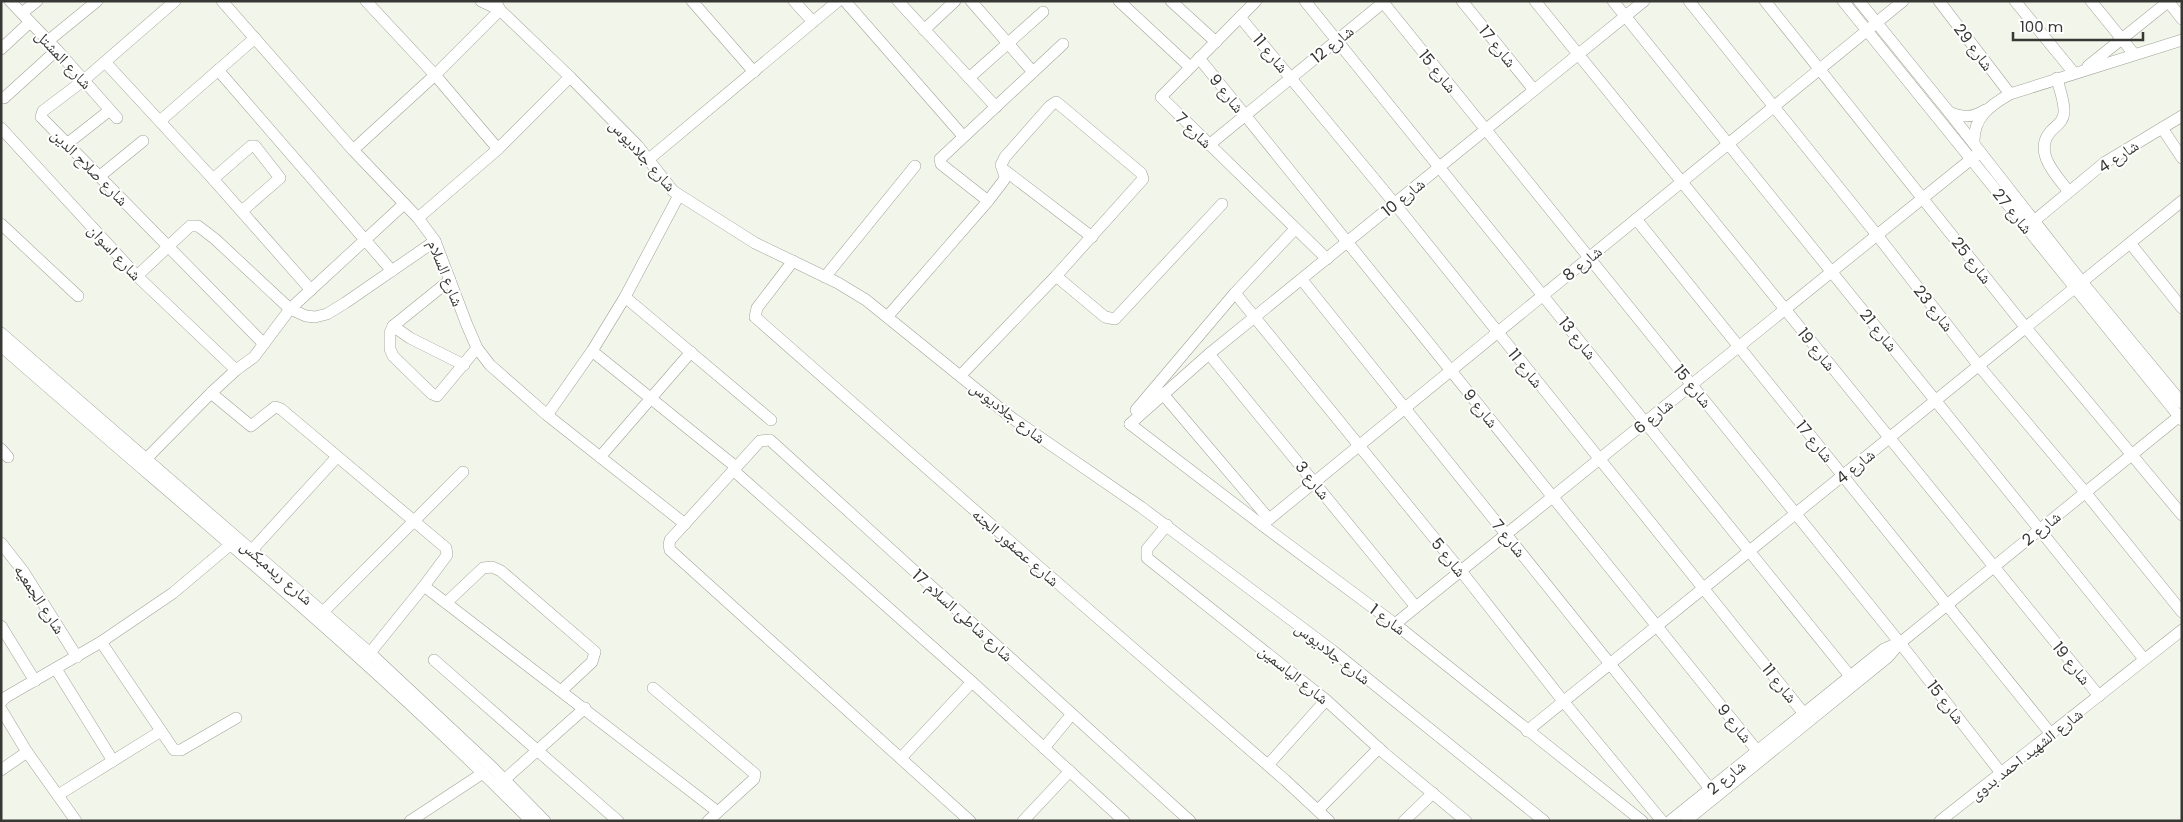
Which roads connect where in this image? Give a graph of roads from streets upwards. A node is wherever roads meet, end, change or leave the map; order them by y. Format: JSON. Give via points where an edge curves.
{"nodes":[{"id":1,"x":10,"y":1,"type":"edge"},
{"id":2,"x":37,"y":1,"type":"edge"},
{"id":3,"x":97,"y":1,"type":"edge"},
{"id":4,"x":176,"y":1,"type":"edge"},
{"id":5,"x":222,"y":1,"type":"edge"},
{"id":6,"x":366,"y":1,"type":"edge"},
{"id":7,"x":481,"y":1,"type":"edge"},
{"id":8,"x":692,"y":1,"type":"edge"},
{"id":9,"x":794,"y":1,"type":"edge"},
{"id":10,"x":838,"y":1,"type":"edge"},
{"id":11,"x":845,"y":1,"type":"edge"},
{"id":12,"x":898,"y":1,"type":"edge"},
{"id":13,"x":955,"y":1,"type":"edge"},
{"id":14,"x":971,"y":1,"type":"edge"},
{"id":15,"x":1120,"y":1,"type":"edge"},
{"id":16,"x":1171,"y":1,"type":"edge"},
{"id":17,"x":1256,"y":1,"type":"edge"},
{"id":18,"x":1305,"y":1,"type":"edge"},
{"id":19,"x":1462,"y":1,"type":"edge"},
{"id":20,"x":1535,"y":1,"type":"edge"},
{"id":21,"x":1613,"y":1,"type":"edge"},
{"id":22,"x":1644,"y":1,"type":"edge"},
{"id":23,"x":1689,"y":1,"type":"edge"},
{"id":24,"x":1765,"y":1,"type":"edge"},
{"id":25,"x":1843,"y":1,"type":"edge"},
{"id":26,"x":1858,"y":1,"type":"edge"},
{"id":27,"x":1903,"y":1,"type":"edge"},
{"id":28,"x":1939,"y":1,"type":"edge"},
{"id":29,"x":2015,"y":1,"type":"edge"},
{"id":30,"x":2091,"y":1,"type":"edge"},
{"id":31,"x":2168,"y":1,"type":"edge"},
{"id":32,"x":1383,"y":2,"type":"edge"},
{"id":33,"x":498,"y":6,"type":"edge"},
{"id":34,"x":1043,"y":12,"type":"dead end"},
{"id":35,"x":22,"y":13,"type":"junction"},
{"id":36,"x":1240,"y":17,"type":"junction"},
{"id":37,"x":1626,"y":17,"type":"junction"},
{"id":38,"x":2182,"y":18,"type":"edge"},
{"id":39,"x":30,"y":22,"type":"junction"},
{"id":40,"x":812,"y":22,"type":"junction"},
{"id":41,"x":1871,"y":27,"type":"junction"},
{"id":42,"x":924,"y":30,"type":"junction"},
{"id":43,"x":255,"y":38,"type":"junction"},
{"id":44,"x":2122,"y":39,"type":"junction"},
{"id":45,"x":1337,"y":40,"type":"junction"},
{"id":46,"x":2182,"y":40,"type":"edge"},
{"id":47,"x":48,"y":41,"type":"junction"},
{"id":48,"x":1216,"y":42,"type":"junction"},
{"id":49,"x":1008,"y":43,"type":"junction"},
{"id":50,"x":1063,"y":44,"type":"dead end"},
{"id":51,"x":1,"y":49,"type":"edge"},
{"id":52,"x":57,"y":50,"type":"junction"},
{"id":53,"x":2134,"y":54,"type":"junction"},
{"id":54,"x":1578,"y":55,"type":"junction"},
{"id":55,"x":1199,"y":58,"type":"junction"},
{"id":56,"x":106,"y":62,"type":"junction"},
{"id":57,"x":1190,"y":66,"type":"junction"},
{"id":58,"x":1820,"y":69,"type":"junction"},
{"id":59,"x":218,"y":70,"type":"junction"},
{"id":60,"x":754,"y":72,"type":"junction"},
{"id":61,"x":1033,"y":72,"type":"junction"},
{"id":62,"x":2078,"y":72,"type":"junction"},
{"id":63,"x":435,"y":75,"type":"junction"},
{"id":64,"x":570,"y":78,"type":"junction"},
{"id":65,"x":968,"y":78,"type":"junction"},
{"id":66,"x":1292,"y":78,"type":"junction"},
{"id":67,"x":2057,"y":78,"type":"junction"},
{"id":68,"x":84,"y":80,"type":"junction"},
{"id":69,"x":1534,"y":90,"type":"junction"},
{"id":70,"x":2010,"y":94,"type":"junction"},
{"id":71,"x":4,"y":98,"type":"dead end"},
{"id":72,"x":996,"y":106,"type":"junction"},
{"id":73,"x":1774,"y":106,"type":"junction"},
{"id":74,"x":1987,"y":109,"type":"junction"},
{"id":75,"x":1949,"y":112,"type":"junction"},
{"id":76,"x":1245,"y":115,"type":"junction"},
{"id":77,"x":2182,"y":116,"type":"edge"},
{"id":78,"x":160,"y":121,"type":"junction"},
{"id":79,"x":1,"y":128,"type":"edge"},
{"id":80,"x":2162,"y":128,"type":"junction"},
{"id":81,"x":1486,"y":130,"type":"junction"},
{"id":82,"x":964,"y":136,"type":"junction"},
{"id":83,"x":143,"y":142,"type":"dead end"},
{"id":84,"x":68,"y":143,"type":"junction"},
{"id":85,"x":1728,"y":144,"type":"junction"},
{"id":86,"x":1210,"y":145,"type":"junction"},
{"id":87,"x":498,"y":149,"type":"junction"},
{"id":88,"x":353,"y":150,"type":"junction"},
{"id":89,"x":1975,"y":151,"type":"junction"},
{"id":90,"x":2182,"y":158,"type":"edge"},
{"id":91,"x":648,"y":159,"type":"junction"},
{"id":92,"x":915,"y":166,"type":"dead end"},
{"id":93,"x":1440,"y":167,"type":"junction"},
{"id":94,"x":1003,"y":169,"type":"junction"},
{"id":95,"x":100,"y":176,"type":"junction"},
{"id":96,"x":213,"y":179,"type":"junction"},
{"id":97,"x":1682,"y":181,"type":"junction"},
{"id":98,"x":2070,"y":192,"type":"junction"},
{"id":99,"x":678,"y":195,"type":"junction"},
{"id":100,"x":1923,"y":198,"type":"junction"},
{"id":101,"x":988,"y":201,"type":"junction"},
{"id":102,"x":404,"y":204,"type":"junction"},
{"id":103,"x":1222,"y":204,"type":"dead end"},
{"id":104,"x":1395,"y":204,"type":"junction"},
{"id":105,"x":2180,"y":207,"type":"edge"},
{"id":106,"x":242,"y":211,"type":"junction"},
{"id":107,"x":418,"y":218,"type":"junction"},
{"id":108,"x":1636,"y":219,"type":"junction"},
{"id":109,"x":2034,"y":221,"type":"junction"},
{"id":110,"x":1,"y":224,"type":"edge"},
{"id":111,"x":1295,"y":229,"type":"junction"},
{"id":112,"x":1877,"y":235,"type":"junction"},
{"id":113,"x":1092,"y":237,"type":"junction"},
{"id":114,"x":365,"y":241,"type":"junction"},
{"id":115,"x":435,"y":241,"type":"junction"},
{"id":116,"x":1348,"y":242,"type":"junction"},
{"id":117,"x":2130,"y":243,"type":"junction"},
{"id":118,"x":167,"y":248,"type":"junction"},
{"id":119,"x":1589,"y":257,"type":"junction"},
{"id":120,"x":1327,"y":260,"type":"junction"},
{"id":121,"x":793,"y":261,"type":"junction"},
{"id":122,"x":392,"y":271,"type":"junction"},
{"id":123,"x":1832,"y":272,"type":"junction"},
{"id":124,"x":137,"y":276,"type":"junction"},
{"id":125,"x":1056,"y":276,"type":"junction"},
{"id":126,"x":825,"y":277,"type":"junction"},
{"id":127,"x":450,"y":280,"type":"junction"},
{"id":128,"x":1302,"y":280,"type":"junction"},
{"id":129,"x":2079,"y":285,"type":"junction"},
{"id":130,"x":311,"y":290,"type":"junction"},
{"id":131,"x":1235,"y":293,"type":"junction"},
{"id":132,"x":1543,"y":295,"type":"junction"},
{"id":133,"x":78,"y":296,"type":"dead end"},
{"id":134,"x":625,"y":298,"type":"junction"},
{"id":135,"x":2182,"y":308,"type":"edge"},
{"id":136,"x":290,"y":309,"type":"junction"},
{"id":137,"x":1785,"y":309,"type":"junction"},
{"id":138,"x":888,"y":316,"type":"junction"},
{"id":139,"x":1255,"y":318,"type":"junction"},
{"id":140,"x":394,"y":326,"type":"junction"},
{"id":141,"x":2026,"y":328,"type":"junction"},
{"id":142,"x":1497,"y":332,"type":"junction"},
{"id":143,"x":1,"y":333,"type":"edge"},
{"id":144,"x":264,"y":344,"type":"junction"},
{"id":145,"x":1739,"y":347,"type":"junction"},
{"id":146,"x":2,"y":348,"type":"edge"},
{"id":147,"x":477,"y":348,"type":"junction"},
{"id":148,"x":592,"y":351,"type":"junction"},
{"id":149,"x":691,"y":352,"type":"junction"},
{"id":150,"x":1209,"y":354,"type":"junction"},
{"id":151,"x":464,"y":365,"type":"junction"},
{"id":152,"x":1979,"y":366,"type":"junction"},
{"id":153,"x":236,"y":370,"type":"junction"},
{"id":154,"x":1451,"y":370,"type":"junction"},
{"id":155,"x":961,"y":375,"type":"junction"},
{"id":156,"x":1692,"y":385,"type":"junction"},
{"id":157,"x":211,"y":392,"type":"junction"},
{"id":158,"x":1162,"y":393,"type":"junction"},
{"id":159,"x":652,"y":399,"type":"junction"},
{"id":160,"x":1936,"y":401,"type":"junction"},
{"id":161,"x":2182,"y":403,"type":"edge"},
{"id":162,"x":1405,"y":408,"type":"junction"},
{"id":163,"x":547,"y":416,"type":"junction"},
{"id":164,"x":2181,"y":417,"type":"edge"},
{"id":165,"x":771,"y":420,"type":"dead end"},
{"id":166,"x":1646,"y":422,"type":"junction"},
{"id":167,"x":1130,"y":424,"type":"junction"},
{"id":168,"x":112,"y":434,"type":"junction"},
{"id":169,"x":1890,"y":438,"type":"junction"},
{"id":170,"x":1359,"y":446,"type":"junction"},
{"id":171,"x":2132,"y":454,"type":"junction"},
{"id":172,"x":600,"y":457,"type":"junction"},
{"id":173,"x":148,"y":458,"type":"junction"},
{"id":174,"x":336,"y":458,"type":"junction"},
{"id":175,"x":1599,"y":459,"type":"junction"},
{"id":176,"x":735,"y":469,"type":"junction"},
{"id":177,"x":463,"y":472,"type":"dead end"},
{"id":178,"x":1843,"y":476,"type":"junction"},
{"id":179,"x":1314,"y":482,"type":"junction"},
{"id":180,"x":2085,"y":492,"type":"junction"},
{"id":181,"x":1553,"y":497,"type":"junction"},
{"id":182,"x":1796,"y":514,"type":"junction"},
{"id":183,"x":2182,"y":515,"type":"edge"},
{"id":184,"x":414,"y":521,"type":"junction"},
{"id":185,"x":1265,"y":522,"type":"junction"},
{"id":186,"x":685,"y":524,"type":"junction"},
{"id":187,"x":1167,"y":525,"type":"junction"},
{"id":188,"x":2040,"y":530,"type":"junction"},
{"id":189,"x":1506,"y":534,"type":"junction"},
{"id":190,"x":2,"y":545,"type":"edge"},
{"id":191,"x":230,"y":545,"type":"junction"},
{"id":192,"x":252,"y":550,"type":"junction"},
{"id":193,"x":1749,"y":551,"type":"junction"},
{"id":194,"x":1994,"y":567,"type":"junction"},
{"id":195,"x":1461,"y":571,"type":"junction"},
{"id":196,"x":424,"y":586,"type":"junction"},
{"id":197,"x":1703,"y":588,"type":"junction"},
{"id":198,"x":446,"y":603,"type":"junction"},
{"id":199,"x":1947,"y":605,"type":"junction"},
{"id":200,"x":1416,"y":607,"type":"junction"},
{"id":201,"x":323,"y":612,"type":"junction"},
{"id":202,"x":2182,"y":612,"type":"edge"},
{"id":203,"x":1395,"y":624,"type":"junction"},
{"id":204,"x":1,"y":626,"type":"edge"},
{"id":205,"x":1657,"y":626,"type":"junction"},
{"id":206,"x":2182,"y":630,"type":"edge"},
{"id":207,"x":101,"y":642,"type":"junction"},
{"id":208,"x":1900,"y":643,"type":"junction"},
{"id":209,"x":77,"y":657,"type":"junction"},
{"id":210,"x":367,"y":657,"type":"junction"},
{"id":211,"x":2144,"y":659,"type":"junction"},
{"id":212,"x":434,"y":660,"type":"dead end"},
{"id":213,"x":1610,"y":664,"type":"junction"},
{"id":214,"x":56,"y":669,"type":"junction"},
{"id":215,"x":1850,"y":676,"type":"junction"},
{"id":216,"x":35,"y":681,"type":"junction"},
{"id":217,"x":972,"y":682,"type":"junction"},
{"id":218,"x":654,"y":688,"type":"dead end"},
{"id":219,"x":561,"y":690,"type":"junction"},
{"id":220,"x":2098,"y":696,"type":"junction"},
{"id":221,"x":4,"y":699,"type":"edge"},
{"id":222,"x":1326,"y":700,"type":"junction"},
{"id":223,"x":1563,"y":701,"type":"junction"},
{"id":224,"x":584,"y":708,"type":"junction"},
{"id":225,"x":1,"y":709,"type":"edge"},
{"id":226,"x":1072,"y":714,"type":"junction"},
{"id":227,"x":1807,"y":717,"type":"junction"},
{"id":228,"x":236,"y":718,"type":"dead end"},
{"id":229,"x":161,"y":731,"type":"junction"},
{"id":230,"x":1528,"y":731,"type":"junction"},
{"id":231,"x":2051,"y":734,"type":"junction"},
{"id":232,"x":1044,"y":748,"type":"junction"},
{"id":233,"x":1379,"y":748,"type":"junction"},
{"id":234,"x":538,"y":750,"type":"junction"},
{"id":235,"x":26,"y":752,"type":"junction"},
{"id":236,"x":1760,"y":754,"type":"junction"},
{"id":237,"x":901,"y":758,"type":"junction"},
{"id":238,"x":113,"y":761,"type":"junction"},
{"id":239,"x":1268,"y":765,"type":"junction"},
{"id":240,"x":1,"y":770,"type":"edge"},
{"id":241,"x":1070,"y":771,"type":"junction"},
{"id":242,"x":483,"y":773,"type":"junction"},
{"id":243,"x":2001,"y":773,"type":"junction"},
{"id":244,"x":504,"y":780,"type":"junction"},
{"id":245,"x":1714,"y":792,"type":"junction"},
{"id":246,"x":1433,"y":793,"type":"junction"},
{"id":247,"x":58,"y":795,"type":"junction"},
{"id":248,"x":1318,"y":810,"type":"junction"},
{"id":249,"x":718,"y":812,"type":"junction"},
{"id":250,"x":415,"y":820,"type":"edge"},
{"id":251,"x":76,"y":821,"type":"edge"},
{"id":252,"x":531,"y":821,"type":"edge"},
{"id":253,"x":545,"y":821,"type":"edge"},
{"id":254,"x":618,"y":821,"type":"edge"},
{"id":255,"x":708,"y":821,"type":"edge"},
{"id":256,"x":970,"y":821,"type":"edge"},
{"id":257,"x":1022,"y":821,"type":"edge"},
{"id":258,"x":1124,"y":821,"type":"edge"},
{"id":259,"x":1190,"y":821,"type":"edge"},
{"id":260,"x":1329,"y":821,"type":"edge"},
{"id":261,"x":1404,"y":821,"type":"edge"},
{"id":262,"x":1466,"y":821,"type":"edge"},
{"id":263,"x":1544,"y":821,"type":"edge"},
{"id":264,"x":1642,"y":821,"type":"edge"},
{"id":265,"x":1662,"y":821,"type":"edge"},
{"id":266,"x":1670,"y":821,"type":"edge"},
{"id":267,"x":1686,"y":821,"type":"edge"},
{"id":268,"x":1940,"y":821,"type":"edge"}],
"edges":[{"from":1,"to":35,"type":"street","name":"شارع المشتل"},
{"from":2,"to":35,"type":"street"},
{"from":3,"to":47,"type":"street"},
{"from":4,"to":56,"type":"street","name":"شارع صلاح الدين"},
{"from":5,"to":43,"type":"street","name":"شارع السلام"},
{"from":6,"to":63,"type":"street"},
{"from":7,"to":33,"type":"street","name":"شارع جلاديوس"},
{"from":8,"to":60,"type":"street"},
{"from":9,"to":40,"type":"street"},
{"from":10,"to":40,"type":"street"},
{"from":11,"to":82,"type":"street"},
{"from":12,"to":42,"type":"street"},
{"from":13,"to":42,"type":"street"},
{"from":14,"to":49,"type":"street"},
{"from":15,"to":57,"type":"street"},
{"from":16,"to":48,"type":"street"},
{"from":17,"to":36,"type":"street"},
{"from":18,"to":45,"type":"street","name":"شارع 13"},
{"from":19,"to":69,"type":"street","name":"شارع 17"},
{"from":20,"to":54,"type":"street","name":"شارع 19"},
{"from":21,"to":37,"type":"street","name":"شارع 21"},
{"from":22,"to":37,"type":"street","name":"شارع 10"},
{"from":23,"to":73,"type":"street","name":"شارع 23"},
{"from":24,"to":58,"type":"street","name":"شارع 25"},
{"from":25,"to":41,"type":"street","name":"شارع 27"},
{"from":26,"to":41,"type":"street","name":"شارع 27"},
{"from":27,"to":41,"type":"street","name":"شارع 8"},
{"from":28,"to":70,"type":"street","name":"شارع 29"},
{"from":29,"to":62,"type":"street"},
{"from":30,"to":44,"type":"street"},
{"from":31,"to":38,"type":"street"},
{"from":31,"to":44,"type":"street"},
{"from":32,"to":45,"type":"street","name":"شارع 12"},
{"from":32,"to":81,"type":"street","name":"شارع 15"},
{"from":33,"to":63,"type":"street"},
{"from":33,"to":64,"type":"street","name":"شارع جلاديوس"},
{"from":34,"to":49,"type":"street"},
{"from":35,"to":39,"type":"street","name":"شارع المشتل"},
{"from":36,"to":48,"type":"street"},
{"from":36,"to":66,"type":"street","name":"شارع 11"},
{"from":37,"to":54,"type":"street","name":"شارع 10"},
{"from":37,"to":85,"type":"street","name":"شارع 21"},
{"from":39,"to":47,"type":"street","name":"شارع المشتل"},
{"from":39,"to":51,"type":"street"},
{"from":40,"to":60,"type":"street"},
{"from":41,"to":58,"type":"street","name":"شارع 8"},
{"from":41,"to":75,"type":"street","name":"شارع 27"},
{"from":41,"to":89,"type":"street","name":"شارع 27"},
{"from":42,"to":65,"type":"street"},
{"from":43,"to":59,"type":"street"},
{"from":43,"to":88,"type":"street","name":"شارع السلام"},
{"from":44,"to":53,"type":"street"},
{"from":44,"to":62,"type":"street"},
{"from":45,"to":66,"type":"street","name":"شارع 12"},
{"from":45,"to":93,"type":"street","name":"شارع 13"},
{"from":46,"to":53,"type":"street"},
{"from":47,"to":52,"type":"street","name":"شارع المشتل"},
{"from":48,"to":55,"type":"street"},
{"from":49,"to":61,"type":"street"},
{"from":49,"to":65,"type":"street"},
{"from":50,"to":61,"type":"street"},
{"from":52,"to":68,"type":"street","name":"شارع المشتل"},
{"from":52,"to":71,"type":"street"},
{"from":53,"to":62,"type":"street"},
{"from":54,"to":69,"type":"street","name":"شارع 10"},
{"from":54,"to":97,"type":"street","name":"شارع 19"},
{"from":55,"to":57,"type":"street"},
{"from":55,"to":76,"type":"street","name":"شارع 9"},
{"from":56,"to":68,"type":"street","name":"شارع صلاح الدين"},
{"from":56,"to":78,"type":"street"},
{"from":57,"to":86,"type":"street","name":"شارع 7","via":[[1161,97]]},
{"from":58,"to":73,"type":"street","name":"شارع 8"},
{"from":58,"to":100,"type":"street","name":"شارع 25"},
{"from":59,"to":78,"type":"street"},
{"from":59,"to":114,"type":"street"},
{"from":60,"to":91,"type":"street"},
{"from":61,"to":72,"type":"street"},
{"from":62,"to":67,"type":"street"},
{"from":63,"to":87,"type":"street"},
{"from":63,"to":88,"type":"street"},
{"from":64,"to":87,"type":"street"},
{"from":64,"to":91,"type":"street","name":"شارع جلاديوس"},
{"from":65,"to":72,"type":"street"},
{"from":66,"to":76,"type":"street","name":"شارع 12"},
{"from":66,"to":104,"type":"street","name":"شارع 11"},
{"from":67,"to":70,"type":"street"},
{"from":67,"to":98,"type":"street","via":[[2064,113],[2059,126],[2048,136],[2044,149],[2048,166]]},
{"from":68,"to":84,"type":"street","name":"شارع صلاح الدين","via":[[41,114],[43,120]]},
{"from":68,"to":84,"type":"street","name":"شارع المشتل","via":[[113,114]]},
{"from":69,"to":81,"type":"street","name":"شارع 10"},
{"from":70,"to":74,"type":"street"},
{"from":72,"to":82,"type":"street"},
{"from":73,"to":85,"type":"street","name":"شارع 8"},
{"from":73,"to":112,"type":"street","name":"شارع 23"},
{"from":74,"to":75,"type":"street","via":[[1968,117]]},
{"from":74,"to":89,"type":"street","via":[[1976,125]]},
{"from":75,"to":89,"type":"street","name":"شارع 27"},
{"from":76,"to":86,"type":"street","name":"شارع 12"},
{"from":76,"to":116,"type":"street","name":"شارع 9"},
{"from":77,"to":80,"type":"street","name":"شارع 4"},
{"from":78,"to":96,"type":"street"},
{"from":79,"to":124,"type":"street","name":"شارع اسوان"},
{"from":80,"to":90,"type":"street"},
{"from":80,"to":98,"type":"street","name":"شارع 4","via":[[2104,163]]},
{"from":81,"to":93,"type":"street","name":"شارع 10"},
{"from":81,"to":119,"type":"street","name":"شارع 15"},
{"from":82,"to":101,"type":"street","via":[[943,154],[941,164]]},
{"from":83,"to":95,"type":"street"},
{"from":84,"to":95,"type":"street","name":"شارع صلاح الدين"},
{"from":85,"to":97,"type":"street","name":"شارع 8"},
{"from":85,"to":123,"type":"street","name":"شارع 21"},
{"from":86,"to":111,"type":"street","name":"شارع 7"},
{"from":87,"to":107,"type":"street"},
{"from":88,"to":102,"type":"street","name":"شارع السلام"},
{"from":89,"to":100,"type":"street","name":"شارع 6"},
{"from":89,"to":109,"type":"street","name":"شارع 27"},
{"from":89,"to":129,"type":"street","name":"شارع 27"},
{"from":91,"to":99,"type":"street","name":"شارع جلاديوس","via":[[664,183]]},
{"from":92,"to":126,"type":"street"},
{"from":93,"to":104,"type":"street","name":"شارع 10"},
{"from":93,"to":132,"type":"street","name":"شارع 13"},
{"from":94,"to":101,"type":"street","via":[[1004,180]]},
{"from":94,"to":113,"type":"street"},
{"from":94,"to":113,"type":"street","via":[[1002,161],[1043,113],[1053,103],[1060,105],[1144,176]]},
{"from":95,"to":118,"type":"street","name":"شارع صلاح الدين"},
{"from":96,"to":106,"type":"street"},
{"from":96,"to":106,"type":"street","via":[[255,146],[280,178]]},
{"from":97,"to":108,"type":"street","name":"شارع 8"},
{"from":97,"to":137,"type":"street","name":"شارع 19"},
{"from":98,"to":109,"type":"street","name":"شارع 4"},
{"from":99,"to":121,"type":"street","name":"شارع جلاديوس"},
{"from":99,"to":134,"type":"street"},
{"from":100,"to":112,"type":"street","name":"شارع 6"},
{"from":100,"to":141,"type":"street","name":"شارع 25"},
{"from":101,"to":138,"type":"street"},
{"from":102,"to":107,"type":"street","name":"شارع السلام"},
{"from":102,"to":114,"type":"street"},
{"from":103,"to":125,"type":"street","via":[[1115,319],[1105,317]]},
{"from":104,"to":116,"type":"street","name":"شارع 10"},
{"from":104,"to":142,"type":"street","name":"شارع 11"},
{"from":105,"to":117,"type":"street","name":"شارع 4"},
{"from":106,"to":130,"type":"street"},
{"from":107,"to":115,"type":"street","name":"شارع السلام"},
{"from":108,"to":119,"type":"street","name":"شارع 8"},
{"from":108,"to":145,"type":"street","name":"شارع 17"},
{"from":109,"to":129,"type":"street","name":"شارع 27"},
{"from":110,"to":133,"type":"street"},
{"from":111,"to":120,"type":"street","name":"شارع 7"},
{"from":111,"to":131,"type":"street"},
{"from":112,"to":123,"type":"street","name":"شارع 6"},
{"from":112,"to":152,"type":"street","name":"شارع 23"},
{"from":113,"to":125,"type":"street"},
{"from":114,"to":122,"type":"street"},
{"from":114,"to":130,"type":"street"},
{"from":115,"to":122,"type":"street"},
{"from":115,"to":127,"type":"street","name":"شارع السلام"},
{"from":116,"to":120,"type":"street","name":"شارع 10"},
{"from":116,"to":154,"type":"street","name":"شارع 9"},
{"from":117,"to":129,"type":"street","name":"شارع 4"},
{"from":117,"to":135,"type":"street"},
{"from":118,"to":124,"type":"street"},
{"from":118,"to":136,"type":"street","via":[[190,226],[202,227]]},
{"from":118,"to":144,"type":"street","name":"شارع صلاح الدين"},
{"from":119,"to":132,"type":"street","name":"شارع 8"},
{"from":119,"to":156,"type":"street","name":"شارع 15"},
{"from":120,"to":128,"type":"street","name":"شارع 10"},
{"from":121,"to":126,"type":"street","name":"شارع جلاديوس"},
{"from":121,"to":239,"type":"street","name":"شارع عصفور الجنه","via":[[757,308],[755,317]]},
{"from":122,"to":136,"type":"street","via":[[327,314],[306,316]]},
{"from":123,"to":137,"type":"street","name":"شارع 6"},
{"from":123,"to":160,"type":"street","name":"شارع 21"},
{"from":124,"to":153,"type":"street","name":"شارع اسوان"},
{"from":125,"to":155,"type":"street"},
{"from":126,"to":138,"type":"street","name":"شارع جلاديوس"},
{"from":127,"to":140,"type":"street"},
{"from":127,"to":147,"type":"street","name":"شارع السلام"},
{"from":128,"to":139,"type":"street","name":"شارع 10"},
{"from":128,"to":162,"type":"street","name":"شارع 7"},
{"from":129,"to":141,"type":"street","name":"شارع 4"},
{"from":129,"to":161,"type":"street","name":"شارع 27"},
{"from":129,"to":164,"type":"street","name":"شارع 27"},
{"from":130,"to":136,"type":"street"},
{"from":131,"to":139,"type":"street","name":"شارع 5"},
{"from":131,"to":167,"type":"street","via":[[1130,416]]},
{"from":132,"to":142,"type":"street","name":"شارع 8"},
{"from":132,"to":166,"type":"street","name":"شارع 13"},
{"from":134,"to":148,"type":"street"},
{"from":134,"to":149,"type":"street"},
{"from":136,"to":144,"type":"street"},
{"from":137,"to":145,"type":"street","name":"شارع 6"},
{"from":137,"to":169,"type":"street","name":"شارع 19"},
{"from":138,"to":155,"type":"street","name":"شارع جلاديوس"},
{"from":139,"to":150,"type":"street","name":"شارع 10"},
{"from":139,"to":170,"type":"street","name":"شارع 5"},
{"from":140,"to":151,"type":"street","via":[[410,338]]},
{"from":140,"to":151,"type":"street","via":[[390,340],[393,356],[434,396],[440,394]]},
{"from":141,"to":152,"type":"street","name":"شارع 4"},
{"from":141,"to":171,"type":"street","name":"شارع 25"},
{"from":142,"to":154,"type":"street","name":"شارع 8"},
{"from":142,"to":175,"type":"street","name":"شارع 11"},
{"from":143,"to":168,"type":"street","name":"شارع ريدمبكس"},
{"from":144,"to":153,"type":"street","via":[[254,357]]},
{"from":145,"to":156,"type":"street","name":"شارع 6"},
{"from":145,"to":178,"type":"street","name":"شارع 17"},
{"from":146,"to":168,"type":"street","name":"شارع ريدمبكس"},
{"from":147,"to":151,"type":"street"},
{"from":147,"to":163,"type":"street","name":"شارع السلام","via":[[500,375]]},
{"from":148,"to":159,"type":"street"},
{"from":148,"to":163,"type":"street"},
{"from":149,"to":159,"type":"street"},
{"from":149,"to":165,"type":"street"},
{"from":150,"to":158,"type":"street","name":"شارع 10"},
{"from":150,"to":179,"type":"street","name":"شارع 3"},
{"from":152,"to":160,"type":"street","name":"شارع 4"},
{"from":152,"to":180,"type":"street","name":"شارع 23"},
{"from":153,"to":157,"type":"street"},
{"from":154,"to":162,"type":"street","name":"شارع 8"},
{"from":154,"to":181,"type":"street","name":"شارع 9"},
{"from":155,"to":187,"type":"street","name":"شارع جلاديوس","via":[[1012,418]]},
{"from":156,"to":166,"type":"street","name":"شارع 6"},
{"from":156,"to":182,"type":"street","name":"شارع 15"},
{"from":157,"to":173,"type":"street"},
{"from":157,"to":174,"type":"street","via":[[251,426],[275,408],[281,409]]},
{"from":158,"to":167,"type":"street","name":"شارع 10"},
{"from":158,"to":185,"type":"street"},
{"from":159,"to":172,"type":"street"},
{"from":159,"to":176,"type":"street"},
{"from":160,"to":169,"type":"street","name":"شارع 4"},
{"from":160,"to":188,"type":"street","name":"شارع 21"},
{"from":162,"to":170,"type":"street","name":"شارع 8"},
{"from":162,"to":189,"type":"street","name":"شارع 7"},
{"from":163,"to":172,"type":"street","name":"شارع السلام"},
{"from":164,"to":171,"type":"street","name":"شارع 2"},
{"from":166,"to":175,"type":"street","name":"شارع 6"},
{"from":166,"to":193,"type":"street","name":"شارع 13"},
{"from":167,"to":185,"type":"street","name":"شارع 1"},
{"from":168,"to":173,"type":"street","name":"شارع ريدمبكس"},
{"from":168,"to":191,"type":"street","name":"شارع ريدمبكس"},
{"from":169,"to":178,"type":"street","name":"شارع 4"},
{"from":169,"to":194,"type":"street","name":"شارع 19"},
{"from":170,"to":179,"type":"street","name":"شارع 8"},
{"from":170,"to":195,"type":"street","name":"شارع 5"},
{"from":171,"to":180,"type":"street","name":"شارع 2"},
{"from":171,"to":183,"type":"street","name":"شارع 25"},
{"from":172,"to":186,"type":"street","name":"شارع السلام"},
{"from":173,"to":192,"type":"street","name":"شارع ريدمبكس"},
{"from":174,"to":184,"type":"street"},
{"from":174,"to":192,"type":"street"},
{"from":175,"to":181,"type":"street","name":"شارع 6"},
{"from":175,"to":197,"type":"street","name":"شارع 11"},
{"from":176,"to":186,"type":"street","name":"شارع شاطئ السلام 17"},
{"from":176,"to":217,"type":"street"},
{"from":176,"to":226,"type":"street","name":"شارع شاطئ السلام 17","via":[[760,441],[770,440]]},
{"from":177,"to":184,"type":"street"},
{"from":178,"to":182,"type":"street","name":"شارع 4"},
{"from":178,"to":199,"type":"street","name":"شارع 17"},
{"from":179,"to":185,"type":"street","name":"شارع 8"},
{"from":179,"to":200,"type":"street","name":"شارع 3"},
{"from":180,"to":188,"type":"street","name":"شارع 2"},
{"from":180,"to":202,"type":"street","name":"شارع 23"},
{"from":181,"to":189,"type":"street","name":"شارع 6"},
{"from":181,"to":205,"type":"street","name":"شارع 9"},
{"from":182,"to":193,"type":"street","name":"شارع 4"},
{"from":182,"to":208,"type":"street","name":"شارع 15"},
{"from":184,"to":196,"type":"street","via":[[447,550]]},
{"from":184,"to":201,"type":"street"},
{"from":185,"to":203,"type":"street","name":"شارع 1"},
{"from":186,"to":237,"type":"street","name":"شارع شاطئ السلام 17","via":[[670,540],[670,550]]},
{"from":187,"to":222,"type":"street","name":"شارع الياسمين","via":[[1147,549],[1147,558]]},
{"from":187,"to":263,"type":"street","name":"شارع جلاديوس","via":[[1333,652]]},
{"from":188,"to":194,"type":"street","name":"شارع 2"},
{"from":188,"to":211,"type":"street","name":"شارع 21"},
{"from":189,"to":195,"type":"street","name":"شارع 6"},
{"from":189,"to":213,"type":"street","name":"شارع 7"},
{"from":190,"to":209,"type":"street","name":"شارع الجمعيه","via":[[23,571]]},
{"from":191,"to":207,"type":"street","via":[[172,593]]},
{"from":191,"to":210,"type":"street","name":"شارع ريدمبكس"},
{"from":192,"to":201,"type":"street","name":"شارع ريدمبكس"},
{"from":193,"to":197,"type":"street","name":"شارع 4"},
{"from":193,"to":215,"type":"street","name":"شارع 13"},
{"from":194,"to":199,"type":"street","name":"شارع 2"},
{"from":194,"to":220,"type":"street","name":"شارع 19"},
{"from":195,"to":200,"type":"street","name":"شارع 6"},
{"from":195,"to":223,"type":"street","name":"شارع 5"},
{"from":196,"to":198,"type":"street"},
{"from":196,"to":210,"type":"street"},
{"from":197,"to":205,"type":"street","name":"شارع 4"},
{"from":197,"to":227,"type":"street","name":"شارع 11"},
{"from":198,"to":219,"type":"street"},
{"from":198,"to":219,"type":"street","via":[[483,568],[501,570],[595,652],[592,662]]},
{"from":199,"to":208,"type":"street","name":"شارع 2"},
{"from":199,"to":231,"type":"street","name":"شارع 17"},
{"from":200,"to":203,"type":"street","name":"شارع 6"},
{"from":201,"to":210,"type":"street","name":"شارع ريدمبكس"},
{"from":203,"to":230,"type":"street","name":"شارع 1"},
{"from":204,"to":216,"type":"street"},
{"from":205,"to":213,"type":"street","name":"شارع 4"},
{"from":205,"to":236,"type":"street","name":"شارع 9"},
{"from":206,"to":211,"type":"street","name":"شارع الشهيد احمد بدوى"},
{"from":207,"to":209,"type":"street"},
{"from":207,"to":229,"type":"street"},
{"from":208,"to":215,"type":"street","name":"شارع 2","via":[[1888,646]]},
{"from":208,"to":227,"type":"street","name":"شارع 2","via":[[1888,657]]},
{"from":208,"to":243,"type":"street","name":"شارع 15"},
{"from":209,"to":214,"type":"street"},
{"from":210,"to":242,"type":"street","name":"شارع ريدمبكس"},
{"from":210,"to":244,"type":"street","name":"شارع ريدمبكس"},
{"from":211,"to":220,"type":"street","name":"شارع الشهيد احمد بدوى"},
{"from":212,"to":234,"type":"street"},
{"from":213,"to":223,"type":"street","name":"شارع 4"},
{"from":213,"to":245,"type":"street","name":"شارع 7"},
{"from":214,"to":216,"type":"street"},
{"from":214,"to":238,"type":"street"},
{"from":215,"to":227,"type":"street","name":"شارع 2"},
{"from":216,"to":221,"type":"street"},
{"from":217,"to":232,"type":"street"},
{"from":217,"to":237,"type":"street"},
{"from":218,"to":249,"type":"street","via":[[755,774],[754,779]]},
{"from":219,"to":224,"type":"street"},
{"from":220,"to":231,"type":"street","name":"شارع الشهيد احمد بدوى"},
{"from":222,"to":233,"type":"street","name":"شارع الياسمين"},
{"from":222,"to":239,"type":"street"},
{"from":223,"to":230,"type":"street","name":"شارع 4"},
{"from":223,"to":265,"type":"street","name":"شارع 5"},
{"from":224,"to":234,"type":"street"},
{"from":224,"to":249,"type":"street"},
{"from":225,"to":235,"type":"street"},
{"from":226,"to":232,"type":"street"},
{"from":226,"to":259,"type":"street","name":"شارع شاطئ السلام 17"},
{"from":227,"to":236,"type":"street","name":"شارع 2"},
{"from":228,"to":229,"type":"street","via":[[178,751]]},
{"from":229,"to":238,"type":"street"},
{"from":230,"to":264,"type":"street","name":"شارع 1"},
{"from":231,"to":243,"type":"street","name":"شارع الشهيد احمد بدوى"},
{"from":232,"to":241,"type":"street"},
{"from":233,"to":246,"type":"street","name":"شارع الياسمين"},
{"from":233,"to":248,"type":"street"},
{"from":234,"to":244,"type":"street"},
{"from":234,"to":254,"type":"street"},
{"from":235,"to":240,"type":"street"},
{"from":235,"to":247,"type":"street"},
{"from":236,"to":245,"type":"street","name":"شارع 2"},
{"from":237,"to":256,"type":"street","name":"شارع شاطئ السلام 17"},
{"from":238,"to":247,"type":"street"},
{"from":239,"to":248,"type":"street","name":"شارع عصفور الجنه"},
{"from":241,"to":257,"type":"street"},
{"from":241,"to":258,"type":"street"},
{"from":242,"to":250,"type":"street"},
{"from":242,"to":252,"type":"street","name":"شارع ريدمبكس"},
{"from":243,"to":268,"type":"street","name":"شارع الشهيد احمد بدوى"},
{"from":244,"to":253,"type":"street","name":"شارع ريدمبكس"},
{"from":245,"to":266,"type":"street","name":"شارع 2"},
{"from":245,"to":267,"type":"street","name":"شارع 2"},
{"from":246,"to":261,"type":"street"},
{"from":246,"to":262,"type":"street","name":"شارع الياسمين"},
{"from":247,"to":251,"type":"street"},
{"from":248,"to":260,"type":"street","name":"شارع عصفور الجنه"},
{"from":249,"to":255,"type":"street"}]}
